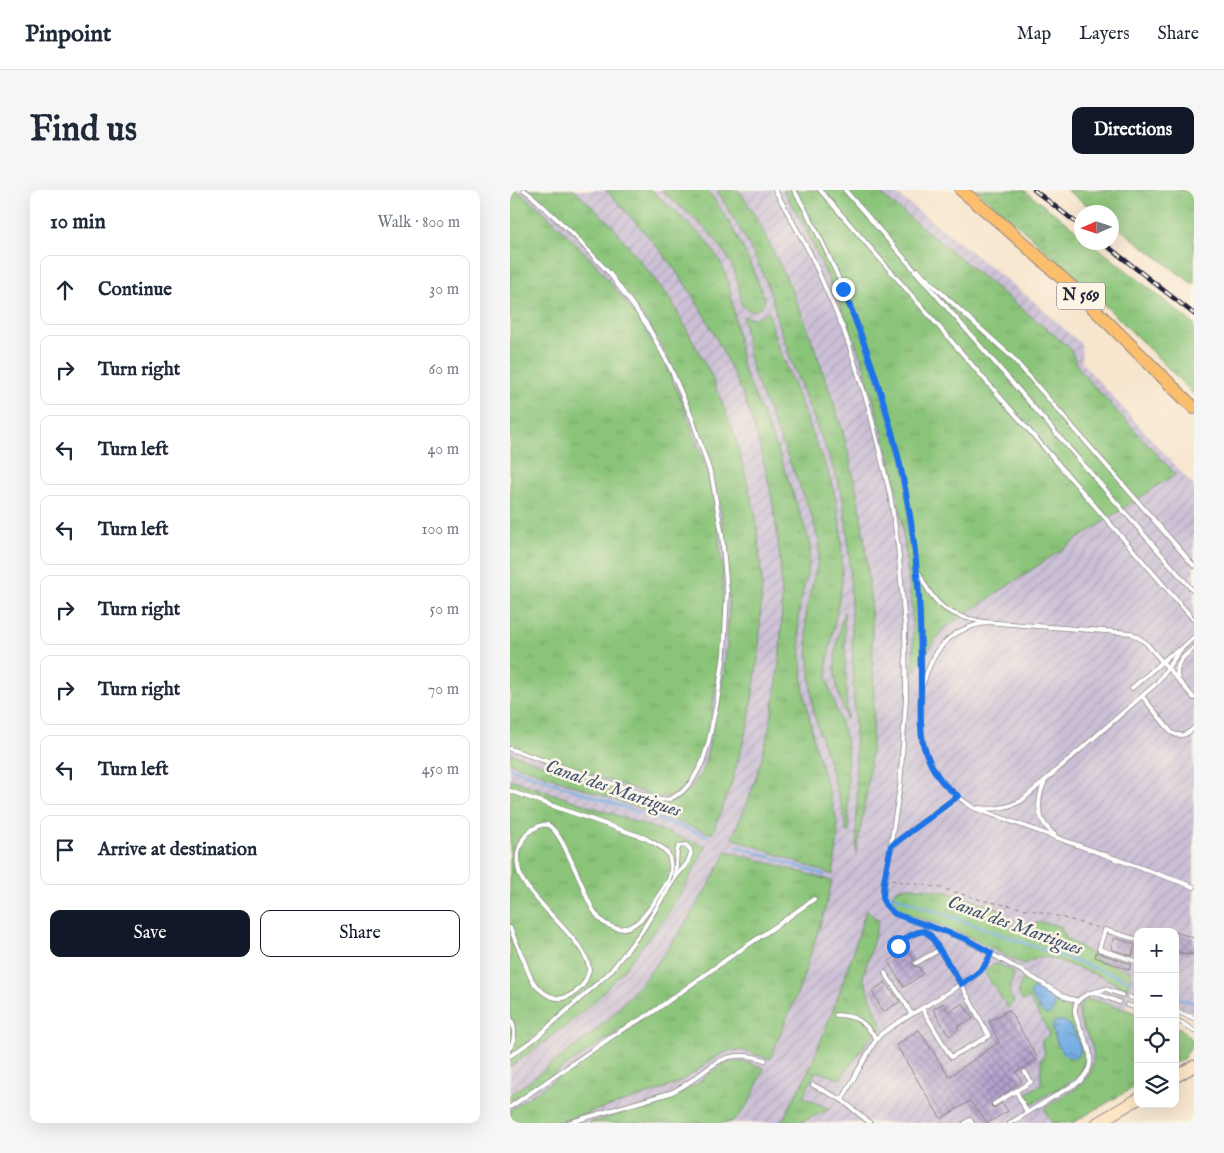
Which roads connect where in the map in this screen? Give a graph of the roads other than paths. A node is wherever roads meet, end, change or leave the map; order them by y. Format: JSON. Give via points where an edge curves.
{"nodes":[{"id":1,"x":524,"y":190,"type":"edge"},
{"id":2,"x":775,"y":190,"type":"edge"},
{"id":3,"x":794,"y":190,"type":"edge"},
{"id":4,"x":820,"y":190,"type":"edge"},
{"id":5,"x":845,"y":190,"type":"edge"},
{"id":6,"x":961,"y":190,"type":"edge"},
{"id":7,"x":903,"y":256,"type":"junction"},
{"id":8,"x":1194,"y":408,"type":"edge"},
{"id":9,"x":1194,"y":566,"type":"edge"},
{"id":10,"x":917,"y":569,"type":"junction"},
{"id":11,"x":1194,"y":592,"type":"edge"},
{"id":12,"x":1194,"y":620,"type":"edge"},
{"id":13,"x":990,"y":622,"type":"junction"},
{"id":14,"x":1194,"y":637,"type":"edge"},
{"id":15,"x":1194,"y":648,"type":"edge"},
{"id":16,"x":1180,"y":650,"type":"junction"},
{"id":17,"x":1162,"y":662,"type":"junction"},
{"id":18,"x":1168,"y":668,"type":"junction"},
{"id":19,"x":1179,"y":680,"type":"junction"},
{"id":20,"x":1132,"y":688,"type":"dead end"},
{"id":21,"x":921,"y":689,"type":"junction"},
{"id":22,"x":1142,"y":696,"type":"junction"},
{"id":23,"x":1194,"y":698,"type":"edge"},
{"id":24,"x":1194,"y":728,"type":"edge"},
{"id":25,"x":510,"y":749,"type":"edge"},
{"id":26,"x":1046,"y":780,"type":"junction"},
{"id":27,"x":510,"y":791,"type":"edge"},
{"id":28,"x":958,"y":796,"type":"junction"},
{"id":29,"x":974,"y":808,"type":"junction"},
{"id":30,"x":1063,"y":840,"type":"junction"},
{"id":31,"x":891,"y":846,"type":"junction"},
{"id":32,"x":674,"y":878,"type":"junction"},
{"id":33,"x":1194,"y":887,"type":"edge"},
{"id":34,"x":814,"y":899,"type":"dead end"},
{"id":35,"x":510,"y":928,"type":"edge"},
{"id":36,"x":1134,"y":939,"type":"edge"},
{"id":37,"x":939,"y":950,"type":"junction"},
{"id":38,"x":991,"y":953,"type":"junction"},
{"id":39,"x":898,"y":956,"type":"dead end"},
{"id":40,"x":1134,"y":961,"type":"edge"},
{"id":41,"x":916,"y":963,"type":"dead end"},
{"id":42,"x":885,"y":973,"type":"dead end"},
{"id":43,"x":961,"y":984,"type":"junction"},
{"id":44,"x":1094,"y":992,"type":"junction"},
{"id":45,"x":1122,"y":995,"type":"dead end"},
{"id":46,"x":1129,"y":997,"type":"dead end"},
{"id":47,"x":1134,"y":999,"type":"edge"},
{"id":48,"x":1078,"y":1001,"type":"junction"},
{"id":49,"x":1119,"y":1002,"type":"dead end"},
{"id":50,"x":1126,"y":1005,"type":"dead end"},
{"id":51,"x":1134,"y":1007,"type":"edge"},
{"id":52,"x":922,"y":1008,"type":"junction"},
{"id":53,"x":1179,"y":1012,"type":"edge"},
{"id":54,"x":911,"y":1014,"type":"junction"},
{"id":55,"x":836,"y":1015,"type":"dead end"},
{"id":56,"x":510,"y":1017,"type":"edge"},
{"id":57,"x":1194,"y":1018,"type":"edge"},
{"id":58,"x":1179,"y":1022,"type":"edge"},
{"id":59,"x":1194,"y":1031,"type":"edge"},
{"id":60,"x":877,"y":1039,"type":"junction"},
{"id":61,"x":510,"y":1048,"type":"edge"},
{"id":62,"x":510,"y":1056,"type":"edge"},
{"id":63,"x":765,"y":1060,"type":"dead end"},
{"id":64,"x":1194,"y":1066,"type":"edge"},
{"id":65,"x":1025,"y":1072,"type":"dead end"},
{"id":66,"x":1179,"y":1075,"type":"edge"},
{"id":67,"x":813,"y":1085,"type":"dead end"},
{"id":68,"x":1016,"y":1091,"type":"junction"},
{"id":69,"x":842,"y":1100,"type":"junction"},
{"id":70,"x":1134,"y":1101,"type":"edge"},
{"id":71,"x":994,"y":1104,"type":"dead end"},
{"id":72,"x":510,"y":1107,"type":"edge"},
{"id":73,"x":1027,"y":1112,"type":"junction"},
{"id":74,"x":568,"y":1123,"type":"edge"},
{"id":75,"x":870,"y":1123,"type":"edge"},
{"id":76,"x":965,"y":1123,"type":"edge"},
{"id":77,"x":972,"y":1123,"type":"edge"},
{"id":78,"x":1010,"y":1123,"type":"edge"},
{"id":79,"x":1097,"y":1123,"type":"edge"}],
"edges":[{"from":1,"to":25,"type":"lane","via":[[573,234],[610,274],[647,325],[670,367],[692,418],[712,478],[722,535],[726,592],[724,654],[708,744],[702,763],[682,792],[670,799],[651,798]]},
{"from":2,"to":31,"type":"lane","via":[[810,253],[843,328],[869,408],[890,494],[905,628],[906,698],[900,786]]},
{"from":3,"to":10,"type":"lane","via":[[843,289],[875,377],[904,485]]},
{"from":4,"to":12,"type":"lane"},
{"from":5,"to":7,"type":"lane"},
{"from":6,"to":8,"type":"main road","number":"N 569","via":[[1073,288]]},
{"from":7,"to":9,"type":"lane","via":[[1012,356]]},
{"from":7,"to":11,"type":"lane"},
{"from":10,"to":13,"type":"lane","via":[[927,590],[945,608],[970,620]]},
{"from":10,"to":21,"type":"lane"},
{"from":13,"to":17,"type":"lane","via":[[1131,633],[1145,642]]},
{"from":13,"to":21,"type":"lane","via":[[967,628],[948,640],[933,657]]},
{"from":14,"to":16,"type":"lane"},
{"from":15,"to":19,"type":"lane","via":[[1178,664]]},
{"from":16,"to":17,"type":"lane"},
{"from":16,"to":18,"type":"lane"},
{"from":17,"to":18,"type":"lane"},
{"from":17,"to":20,"type":"lane"},
{"from":18,"to":19,"type":"lane"},
{"from":18,"to":22,"type":"lane"},
{"from":19,"to":23,"type":"lane"},
{"from":21,"to":28,"type":"lane","via":[[924,746],[944,784]]},
{"from":22,"to":24,"type":"lane","via":[[1172,733],[1183,736]]},
{"from":22,"to":26,"type":"lane"},
{"from":26,"to":29,"type":"lane","via":[[1011,806]]},
{"from":26,"to":30,"type":"lane","via":[[1039,809],[1053,834]]},
{"from":27,"to":35,"type":"lane","via":[[645,838],[666,852],[671,867],[669,879],[642,919],[627,928],[616,928],[596,915],[559,836],[549,825],[536,827],[522,841],[518,870],[531,892],[585,955],[589,968],[582,986],[561,998],[541,991],[532,981]]},
{"from":28,"to":29,"type":"lane"},
{"from":28,"to":31,"type":"lane"},
{"from":29,"to":30,"type":"lane"},
{"from":30,"to":33,"type":"lane"},
{"from":31,"to":38,"type":"lane","via":[[883,893],[888,908],[895,914],[966,939]]},
{"from":32,"to":32,"type":"lane","via":[[691,854],[686,845],[679,846],[676,851]]},
{"from":32,"to":62,"type":"lane","via":[[642,931],[610,972],[536,1038]]},
{"from":34,"to":72,"type":"lane"},
{"from":36,"to":40,"type":"lane","via":[[1105,930],[1099,949]]},
{"from":37,"to":39,"type":"lane","via":[[931,936],[919,931],[903,940],[896,949]]},
{"from":37,"to":41,"type":"lane"},
{"from":37,"to":43,"type":"lane"},
{"from":38,"to":43,"type":"lane","via":[[979,973]]},
{"from":38,"to":48,"type":"lane","via":[[1065,997]]},
{"from":42,"to":54,"type":"lane"},
{"from":43,"to":52,"type":"lane"},
{"from":43,"to":52,"type":"lane","via":[[989,1036],[951,1057]]},
{"from":44,"to":45,"type":"lane","via":[[1106,989]]},
{"from":44,"to":48,"type":"lane"},
{"from":44,"to":49,"type":"lane"},
{"from":46,"to":47,"type":"lane"},
{"from":48,"to":73,"type":"lane","via":[[1075,1013],[1090,1050],[1089,1068],[1081,1080]]},
{"from":50,"to":51,"type":"lane"},
{"from":52,"to":54,"type":"lane"},
{"from":53,"to":57,"type":"lane"},
{"from":54,"to":60,"type":"lane"},
{"from":55,"to":60,"type":"lane","via":[[857,1019]]},
{"from":56,"to":61,"type":"lane","via":[[515,1035]]},
{"from":58,"to":59,"type":"lane"},
{"from":60,"to":69,"type":"lane"},
{"from":63,"to":74,"type":"lane","via":[[754,1056],[731,1056],[670,1093]]},
{"from":64,"to":66,"type":"main road"},
{"from":65,"to":68,"type":"lane","via":[[1031,1082]]},
{"from":67,"to":69,"type":"lane"},
{"from":68,"to":71,"type":"lane"},
{"from":68,"to":73,"type":"lane"},
{"from":69,"to":75,"type":"lane"},
{"from":70,"to":79,"type":"main road"},
{"from":73,"to":78,"type":"lane"},
{"from":76,"to":77,"type":"lane","via":[[970,1120]]}]}
